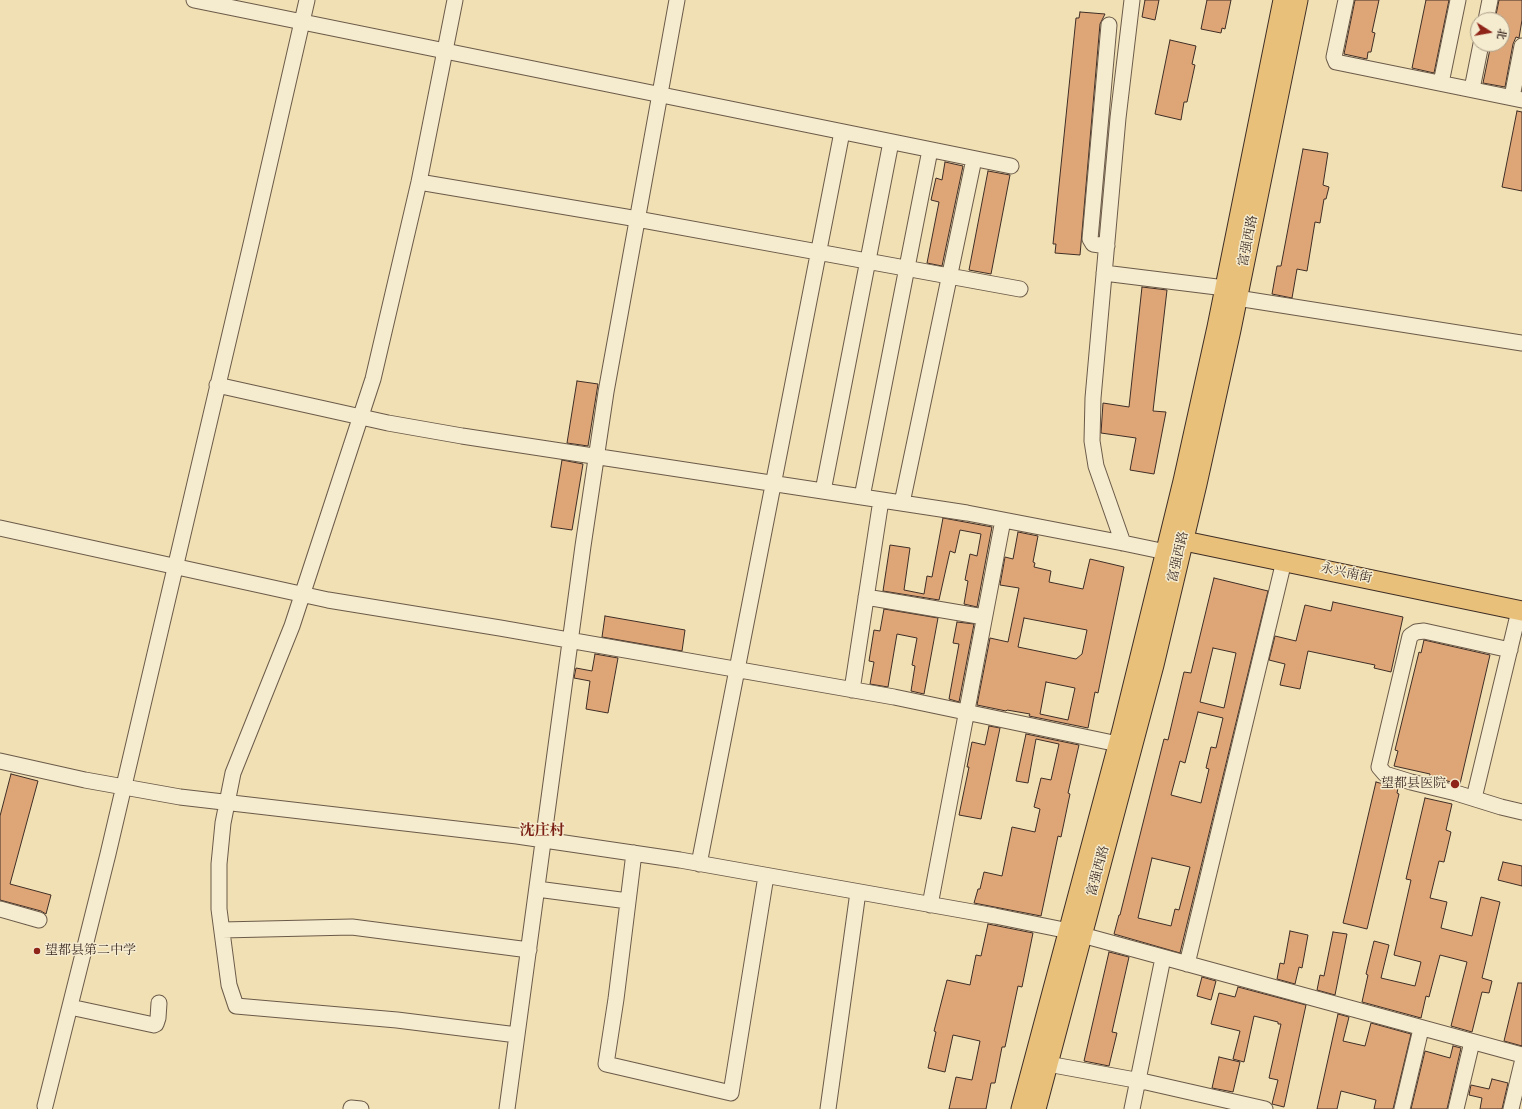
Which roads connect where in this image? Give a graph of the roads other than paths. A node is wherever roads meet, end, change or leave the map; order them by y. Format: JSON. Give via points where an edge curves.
{"nodes":[{"id":1,"x":194,"y":0,"type":"edge"},
{"id":2,"x":307,"y":0,"type":"edge"},
{"id":3,"x":454,"y":0,"type":"edge"},
{"id":4,"x":677,"y":0,"type":"edge"},
{"id":5,"x":1132,"y":0,"type":"edge"},
{"id":6,"x":1283,"y":0,"type":"edge"},
{"id":7,"x":1298,"y":0,"type":"edge"},
{"id":8,"x":1346,"y":0,"type":"edge"},
{"id":9,"x":1458,"y":0,"type":"edge"},
{"id":10,"x":1490,"y":0,"type":"edge"},
{"id":11,"x":1488,"y":12,"type":"edge"},
{"id":12,"x":302,"y":22,"type":"junction"},
{"id":13,"x":1109,"y":25,"type":"dead end"},
{"id":14,"x":1522,"y":46,"type":"edge"},
{"id":15,"x":445,"y":51,"type":"junction"},
{"id":16,"x":1479,"y":52,"type":"edge"},
{"id":17,"x":1441,"y":83,"type":"junction"},
{"id":18,"x":1472,"y":89,"type":"junction"},
{"id":19,"x":660,"y":95,"type":"junction"},
{"id":20,"x":1517,"y":99,"type":"edge"},
{"id":21,"x":842,"y":132,"type":"junction"},
{"id":22,"x":891,"y":142,"type":"junction"},
{"id":23,"x":930,"y":150,"type":"junction"},
{"id":24,"x":974,"y":159,"type":"junction"},
{"id":25,"x":1011,"y":166,"type":"dead end"},
{"id":26,"x":419,"y":182,"type":"junction"},
{"id":27,"x":638,"y":219,"type":"junction"},
{"id":28,"x":1107,"y":246,"type":"junction"},
{"id":29,"x":818,"y":252,"type":"junction"},
{"id":30,"x":868,"y":261,"type":"junction"},
{"id":31,"x":907,"y":268,"type":"junction"},
{"id":32,"x":1104,"y":273,"type":"junction"},
{"id":33,"x":949,"y":276,"type":"junction"},
{"id":34,"x":1020,"y":289,"type":"dead end"},
{"id":35,"x":1231,"y":293,"type":"junction"},
{"id":36,"x":1522,"y":343,"type":"edge"},
{"id":37,"x":217,"y":385,"type":"junction"},
{"id":38,"x":360,"y":417,"type":"junction"},
{"id":39,"x":597,"y":457,"type":"junction"},
{"id":40,"x":773,"y":484,"type":"junction"},
{"id":41,"x":823,"y":491,"type":"junction"},
{"id":42,"x":862,"y":497,"type":"junction"},
{"id":43,"x":881,"y":500,"type":"junction"},
{"id":44,"x":902,"y":503,"type":"junction"},
{"id":45,"x":1003,"y":520,"type":"junction"},
{"id":46,"x":0,"y":528,"type":"edge"},
{"id":47,"x":1175,"y":537,"type":"junction"},
{"id":48,"x":1123,"y":543,"type":"junction"},
{"id":49,"x":1284,"y":561,"type":"junction"},
{"id":50,"x":175,"y":566,"type":"junction"},
{"id":51,"x":302,"y":594,"type":"junction"},
{"id":52,"x":866,"y":596,"type":"junction"},
{"id":53,"x":1521,"y":607,"type":"edge"},
{"id":54,"x":984,"y":617,"type":"junction"},
{"id":55,"x":570,"y":640,"type":"junction"},
{"id":56,"x":1510,"y":650,"type":"junction"},
{"id":57,"x":737,"y":670,"type":"junction"},
{"id":58,"x":852,"y":690,"type":"junction"},
{"id":59,"x":966,"y":712,"type":"junction"},
{"id":60,"x":1118,"y":744,"type":"junction"},
{"id":61,"x":0,"y":761,"type":"edge"},
{"id":62,"x":124,"y":787,"type":"junction"},
{"id":63,"x":1474,"y":798,"type":"junction"},
{"id":64,"x":227,"y":803,"type":"junction"},
{"id":65,"x":1522,"y":812,"type":"edge"},
{"id":66,"x":544,"y":840,"type":"junction"},
{"id":67,"x":634,"y":853,"type":"junction"},
{"id":68,"x":699,"y":864,"type":"junction"},
{"id":69,"x":766,"y":876,"type":"junction"},
{"id":70,"x":537,"y":889,"type":"junction"},
{"id":71,"x":858,"y":892,"type":"junction"},
{"id":72,"x":628,"y":901,"type":"junction"},
{"id":73,"x":930,"y":905,"type":"junction"},
{"id":74,"x":0,"y":909,"type":"edge"},
{"id":75,"x":39,"y":920,"type":"dead end"},
{"id":76,"x":222,"y":930,"type":"junction"},
{"id":77,"x":1075,"y":933,"type":"junction"},
{"id":78,"x":529,"y":950,"type":"junction"},
{"id":79,"x":1163,"y":958,"type":"junction"},
{"id":80,"x":1187,"y":964,"type":"junction"},
{"id":81,"x":159,"y":1003,"type":"dead end"},
{"id":82,"x":70,"y":1007,"type":"junction"},
{"id":83,"x":1421,"y":1029,"type":"junction"},
{"id":84,"x":517,"y":1035,"type":"junction"},
{"id":85,"x":1472,"y":1042,"type":"junction"},
{"id":86,"x":1522,"y":1055,"type":"edge"},
{"id":87,"x":1522,"y":1063,"type":"edge"},
{"id":88,"x":1048,"y":1064,"type":"junction"},
{"id":89,"x":1138,"y":1081,"type":"junction"},
{"id":90,"x":45,"y":1106,"type":"dead end"},
{"id":91,"x":507,"y":1109,"type":"edge"},
{"id":92,"x":828,"y":1109,"type":"edge"},
{"id":93,"x":1021,"y":1109,"type":"edge"},
{"id":94,"x":1036,"y":1109,"type":"edge"},
{"id":95,"x":1132,"y":1109,"type":"edge"},
{"id":96,"x":1266,"y":1109,"type":"edge"},
{"id":97,"x":1402,"y":1109,"type":"edge"},
{"id":98,"x":1456,"y":1109,"type":"edge"},
{"id":99,"x":1511,"y":1109,"type":"edge"}],
"edges":[{"from":1,"to":12,"type":"street"},
{"from":2,"to":12,"type":"street"},
{"from":3,"to":15,"type":"street"},
{"from":4,"to":19,"type":"street"},
{"from":5,"to":28,"type":"street"},
{"from":6,"to":35,"type":"main road","name":"富强西路"},
{"from":7,"to":35,"type":"main road","name":"富强西路"},
{"from":8,"to":17,"type":"street","via":[[1334,57],[1336,62]]},
{"from":9,"to":17,"type":"street"},
{"from":10,"to":11,"type":"street"},
{"from":12,"to":15,"type":"street"},
{"from":12,"to":37,"type":"street"},
{"from":13,"to":28,"type":"street","via":[[1090,239],[1093,244]]},
{"from":14,"to":20,"type":"street"},
{"from":15,"to":19,"type":"street"},
{"from":15,"to":26,"type":"street"},
{"from":16,"to":18,"type":"street"},
{"from":17,"to":18,"type":"street"},
{"from":18,"to":20,"type":"street"},
{"from":19,"to":21,"type":"street"},
{"from":19,"to":27,"type":"street"},
{"from":21,"to":22,"type":"street"},
{"from":21,"to":29,"type":"street"},
{"from":22,"to":23,"type":"street"},
{"from":22,"to":30,"type":"street"},
{"from":23,"to":24,"type":"street"},
{"from":23,"to":31,"type":"street"},
{"from":24,"to":25,"type":"street"},
{"from":24,"to":33,"type":"street"},
{"from":26,"to":27,"type":"street"},
{"from":26,"to":38,"type":"street","via":[[373,379]]},
{"from":27,"to":29,"type":"street"},
{"from":27,"to":39,"type":"street","via":[[606,392]]},
{"from":28,"to":32,"type":"street"},
{"from":29,"to":30,"type":"street"},
{"from":29,"to":40,"type":"street"},
{"from":30,"to":31,"type":"street"},
{"from":30,"to":41,"type":"street"},
{"from":31,"to":33,"type":"street"},
{"from":31,"to":42,"type":"street"},
{"from":32,"to":35,"type":"street"},
{"from":32,"to":48,"type":"street","via":[[1093,398],[1092,441],[1098,473]]},
{"from":33,"to":34,"type":"street"},
{"from":33,"to":44,"type":"street"},
{"from":35,"to":36,"type":"street"},
{"from":35,"to":47,"type":"main road","name":"富强西路"},
{"from":37,"to":38,"type":"street"},
{"from":37,"to":50,"type":"street"},
{"from":38,"to":39,"type":"street"},
{"from":38,"to":51,"type":"street"},
{"from":39,"to":40,"type":"street"},
{"from":39,"to":55,"type":"street"},
{"from":40,"to":41,"type":"street"},
{"from":40,"to":57,"type":"street"},
{"from":41,"to":42,"type":"street"},
{"from":42,"to":43,"type":"street"},
{"from":43,"to":44,"type":"street"},
{"from":43,"to":52,"type":"street"},
{"from":44,"to":45,"type":"street"},
{"from":45,"to":48,"type":"street"},
{"from":45,"to":54,"type":"street"},
{"from":46,"to":50,"type":"street"},
{"from":47,"to":48,"type":"street"},
{"from":47,"to":49,"type":"main road","name":"永兴南街"},
{"from":47,"to":53,"type":"main road","name":"永兴南街"},
{"from":47,"to":60,"type":"main road","name":"富强西路"},
{"from":47,"to":77,"type":"main road","name":"富强西路","via":[[1150,680]]},
{"from":49,"to":53,"type":"main road","name":"永兴南街"},
{"from":49,"to":80,"type":"street"},
{"from":50,"to":51,"type":"street"},
{"from":50,"to":62,"type":"street"},
{"from":51,"to":55,"type":"street"},
{"from":51,"to":64,"type":"street","via":[[292,626],[234,773]]},
{"from":52,"to":54,"type":"street"},
{"from":52,"to":58,"type":"street"},
{"from":53,"to":56,"type":"street"},
{"from":54,"to":59,"type":"street"},
{"from":55,"to":57,"type":"street"},
{"from":55,"to":66,"type":"street"},
{"from":56,"to":63,"type":"street"},
{"from":56,"to":63,"type":"street","via":[[1424,632],[1416,632],[1410,636],[1379,767],[1385,774]]},
{"from":57,"to":58,"type":"street"},
{"from":57,"to":68,"type":"street"},
{"from":58,"to":59,"type":"street"},
{"from":59,"to":60,"type":"street"},
{"from":59,"to":73,"type":"street"},
{"from":60,"to":77,"type":"main road","name":"富强西路"},
{"from":61,"to":62,"type":"street"},
{"from":62,"to":64,"type":"street"},
{"from":62,"to":82,"type":"street"},
{"from":63,"to":65,"type":"street"},
{"from":64,"to":66,"type":"street"},
{"from":64,"to":76,"type":"street","via":[[219,864],[219,909]]},
{"from":66,"to":67,"type":"street"},
{"from":66,"to":70,"type":"street"},
{"from":67,"to":68,"type":"street"},
{"from":67,"to":72,"type":"street"},
{"from":68,"to":69,"type":"street"},
{"from":69,"to":71,"type":"street"},
{"from":69,"to":72,"type":"street","via":[[731,1093],[606,1064]]},
{"from":70,"to":72,"type":"street"},
{"from":70,"to":78,"type":"street"},
{"from":71,"to":73,"type":"street"},
{"from":71,"to":92,"type":"street"},
{"from":73,"to":77,"type":"street"},
{"from":74,"to":75,"type":"street"},
{"from":76,"to":78,"type":"street","via":[[352,927]]},
{"from":76,"to":84,"type":"street","via":[[230,985],[236,1006],[397,1020]]},
{"from":77,"to":79,"type":"street"},
{"from":77,"to":88,"type":"main road","name":"富强西路"},
{"from":77,"to":93,"type":"main road","name":"富强西路"},
{"from":78,"to":84,"type":"street"},
{"from":79,"to":80,"type":"street"},
{"from":79,"to":89,"type":"street"},
{"from":80,"to":83,"type":"street"},
{"from":81,"to":82,"type":"street","via":[[158,1018],[154,1025]]},
{"from":82,"to":90,"type":"street"},
{"from":83,"to":85,"type":"street"},
{"from":83,"to":97,"type":"street"},
{"from":84,"to":91,"type":"street"},
{"from":85,"to":86,"type":"street"},
{"from":85,"to":98,"type":"street"},
{"from":87,"to":99,"type":"street"},
{"from":88,"to":89,"type":"street"},
{"from":88,"to":94,"type":"main road","name":"富强西路"},
{"from":89,"to":95,"type":"street"},
{"from":89,"to":96,"type":"street"}]}
